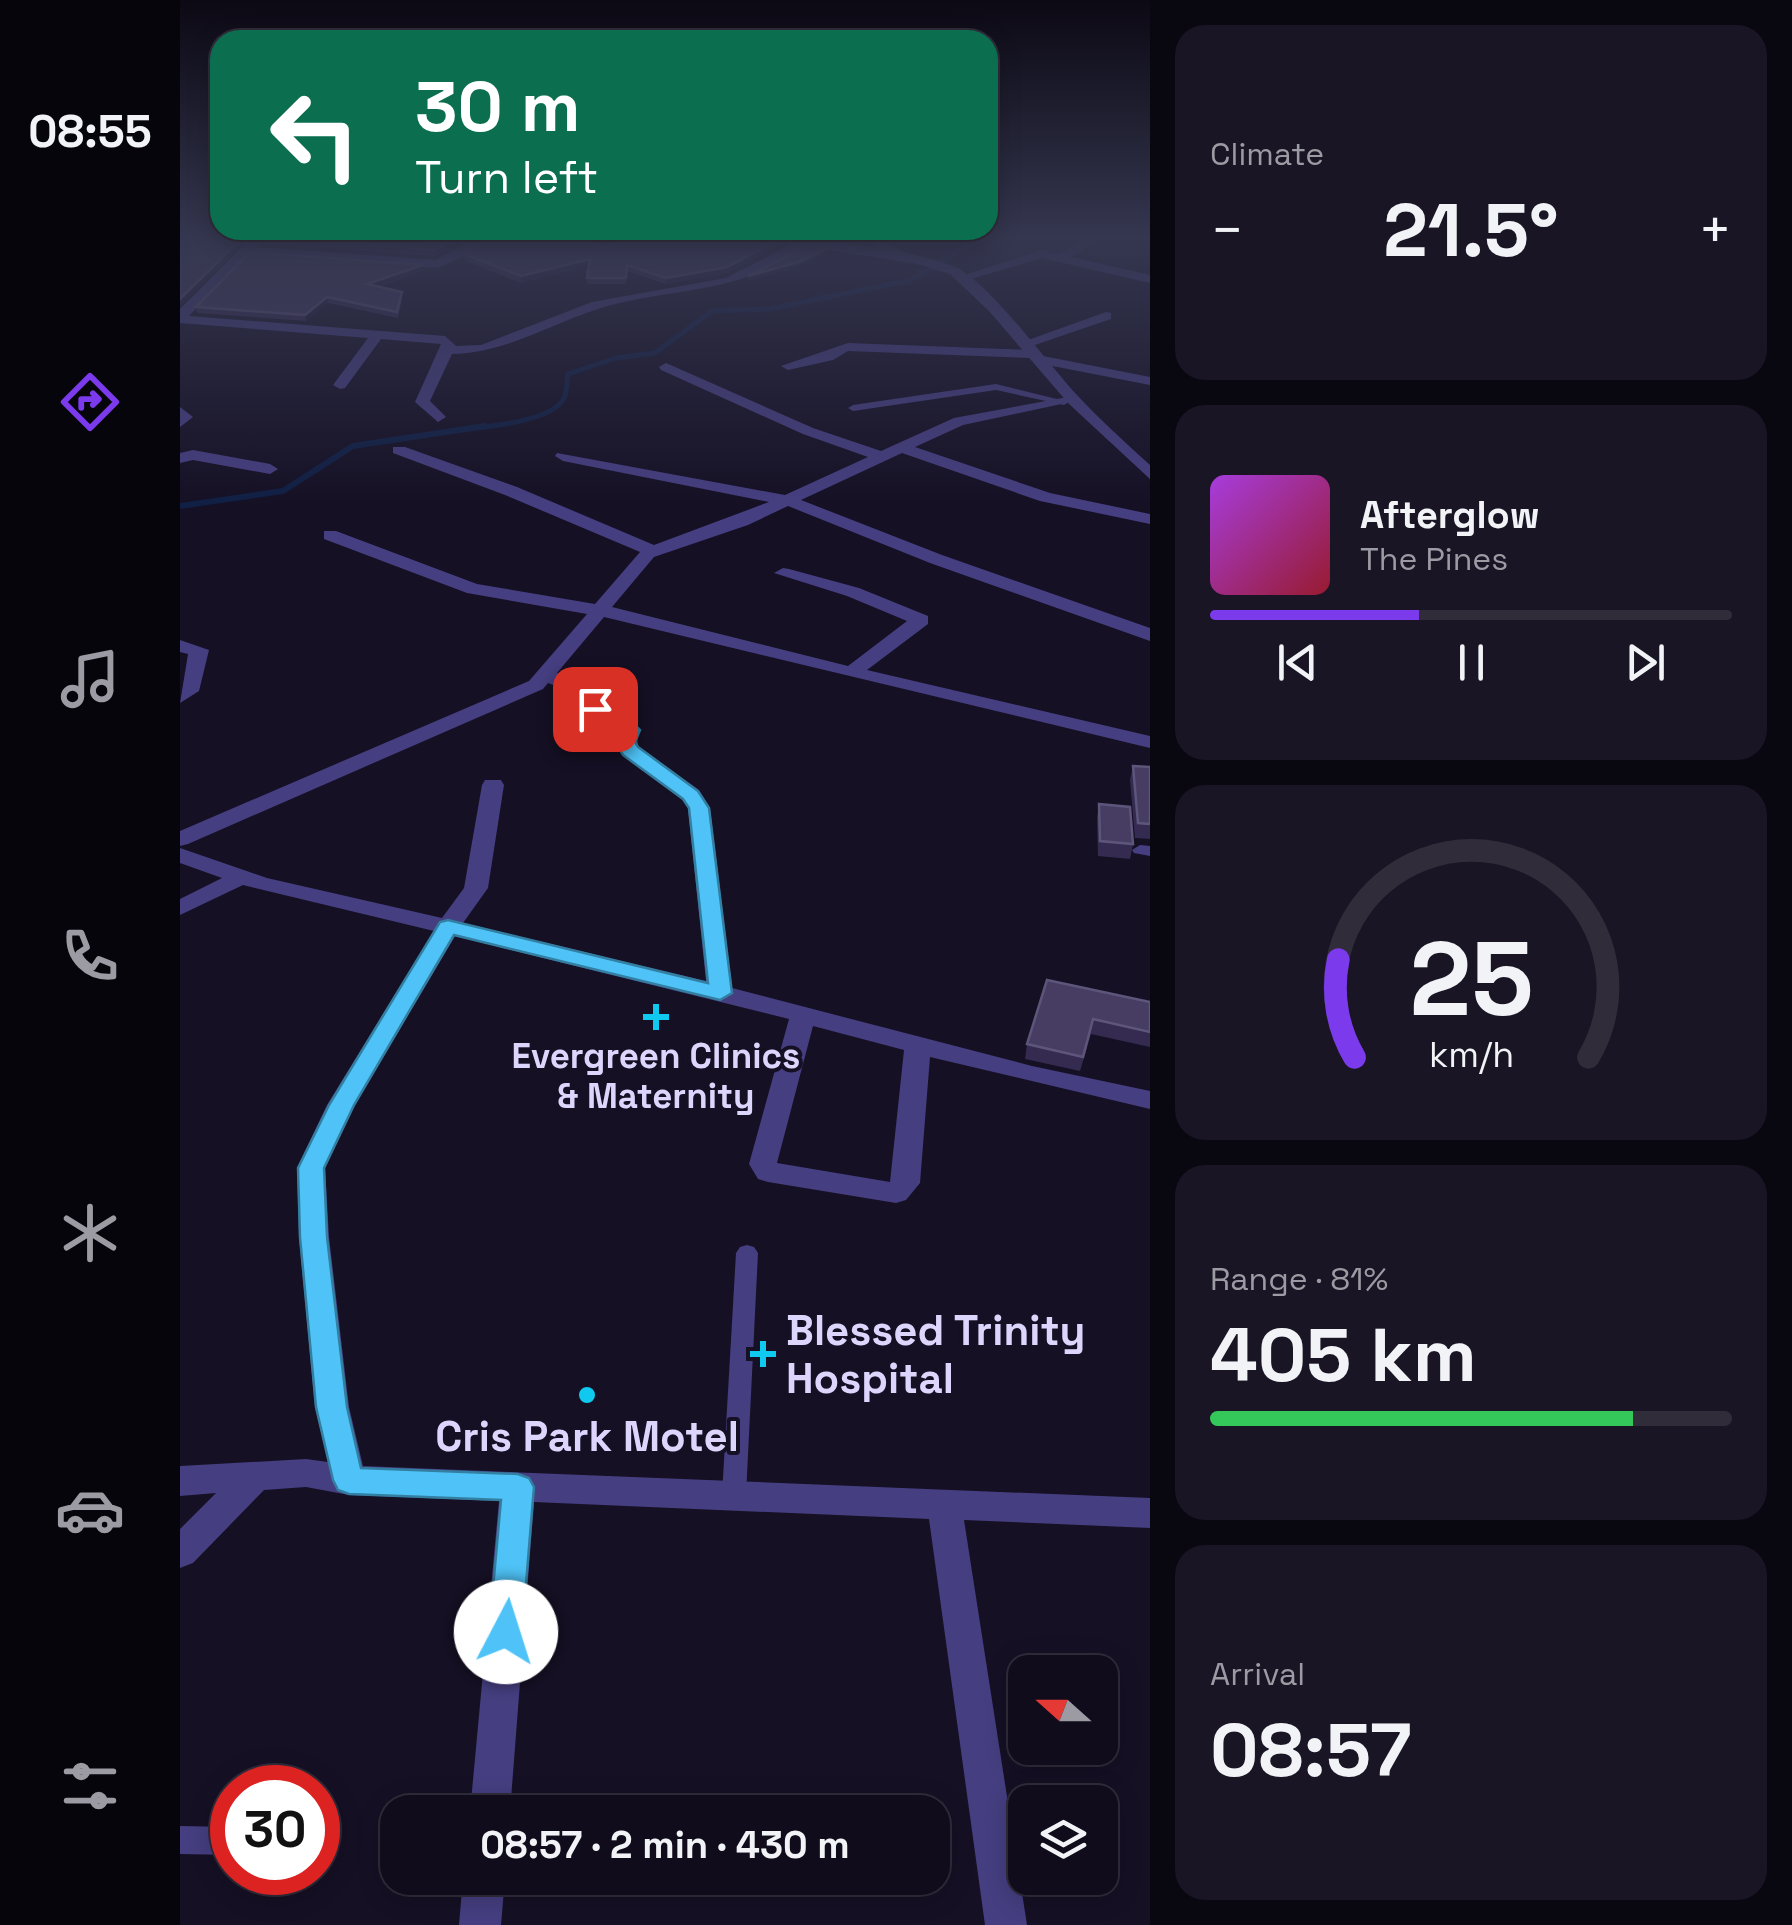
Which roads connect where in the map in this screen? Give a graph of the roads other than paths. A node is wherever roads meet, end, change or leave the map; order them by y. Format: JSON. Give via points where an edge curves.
{"nodes":[{"id":1,"x":283,"y":327,"type":"edge"},
{"id":2,"x":540,"y":327,"type":"edge"},
{"id":3,"x":1010,"y":327,"type":"edge"},
{"id":4,"x":1083,"y":327,"type":"edge"},
{"id":5,"x":378,"y":335,"type":"junction"},
{"id":6,"x":446,"y":350,"type":"junction"},
{"id":7,"x":1031,"y":352,"type":"junction"},
{"id":8,"x":788,"y":366,"type":"dead end"},
{"id":9,"x":666,"y":367,"type":"dead end"},
{"id":10,"x":1150,"y":382,"type":"edge"},
{"id":11,"x":340,"y":384,"type":"dead end"},
{"id":12,"x":1068,"y":401,"type":"junction"},
{"id":13,"x":853,"y":408,"type":"dead end"},
{"id":14,"x":180,"y":412,"type":"edge"},
{"id":15,"x":438,"y":417,"type":"dead end"},
{"id":16,"x":180,"y":422,"type":"edge"},
{"id":17,"x":399,"y":450,"type":"dead end"},
{"id":18,"x":893,"y":452,"type":"junction"},
{"id":19,"x":562,"y":456,"type":"dead end"},
{"id":20,"x":180,"y":458,"type":"edge"},
{"id":21,"x":270,"y":469,"type":"dead end"},
{"id":22,"x":1150,"y":474,"type":"edge"},
{"id":23,"x":789,"y":501,"type":"junction"},
{"id":24,"x":1150,"y":520,"type":"edge"},
{"id":25,"x":330,"y":535,"type":"dead end"},
{"id":26,"x":653,"y":552,"type":"junction"},
{"id":27,"x":783,"y":573,"type":"dead end"},
{"id":28,"x":600,"y":610,"type":"junction"},
{"id":29,"x":1150,"y":635,"type":"edge"},
{"id":30,"x":180,"y":646,"type":"edge"},
{"id":31,"x":851,"y":672,"type":"junction"},
{"id":32,"x":547,"y":676,"type":"junction"},
{"id":33,"x":180,"y":697,"type":"edge"},
{"id":34,"x":1150,"y":742,"type":"edge"},
{"id":35,"x":492,"y":785,"type":"dead end"},
{"id":36,"x":180,"y":839,"type":"edge"},
{"id":37,"x":180,"y":855,"type":"edge"},
{"id":38,"x":241,"y":878,"type":"junction"},
{"id":39,"x":180,"y":908,"type":"edge"},
{"id":40,"x":448,"y":927,"type":"junction"},
{"id":41,"x":720,"y":993,"type":"junction"},
{"id":42,"x":802,"y":1015,"type":"junction"},
{"id":43,"x":918,"y":1045,"type":"junction"},
{"id":44,"x":1150,"y":1100,"type":"edge"},
{"id":45,"x":747,"y":1253,"type":"dead end"},
{"id":46,"x":256,"y":1476,"type":"junction"},
{"id":47,"x":349,"y":1480,"type":"junction"},
{"id":48,"x":180,"y":1481,"type":"edge"},
{"id":49,"x":518,"y":1487,"type":"junction"},
{"id":50,"x":734,"y":1495,"type":"junction"},
{"id":51,"x":944,"y":1504,"type":"junction"},
{"id":52,"x":1150,"y":1513,"type":"edge"},
{"id":53,"x":180,"y":1552,"type":"edge"},
{"id":54,"x":491,"y":1795,"type":"edge"},
{"id":55,"x":180,"y":1840,"type":"edge"},
{"id":56,"x":210,"y":1841,"type":"edge"},
{"id":57,"x":483,"y":1895,"type":"edge"},
{"id":58,"x":480,"y":1925,"type":"edge"},
{"id":59,"x":1006,"y":1925,"type":"edge"}],
"edges":[{"from":1,"to":5,"type":"street"},
{"from":2,"to":6,"type":"street","via":[[483,349]]},
{"from":3,"to":7,"type":"street"},
{"from":4,"to":7,"type":"street"},
{"from":5,"to":6,"type":"street","via":[[444,340]]},
{"from":5,"to":11,"type":"street"},
{"from":6,"to":15,"type":"street","via":[[422,402]]},
{"from":7,"to":8,"type":"street","via":[[848,347]]},
{"from":7,"to":10,"type":"street"},
{"from":7,"to":12,"type":"street"},
{"from":9,"to":18,"type":"street","via":[[808,431]]},
{"from":12,"to":13,"type":"lane","via":[[996,388]]},
{"from":12,"to":18,"type":"street","via":[[960,421]]},
{"from":12,"to":22,"type":"street"},
{"from":14,"to":16,"type":"street"},
{"from":17,"to":26,"type":"street"},
{"from":18,"to":23,"type":"street"},
{"from":18,"to":24,"type":"street"},
{"from":19,"to":23,"type":"street"},
{"from":20,"to":21,"type":"street"},
{"from":23,"to":26,"type":"street"},
{"from":23,"to":29,"type":"street"},
{"from":25,"to":28,"type":"street","via":[[473,589]]},
{"from":26,"to":28,"type":"street"},
{"from":27,"to":31,"type":"street","via":[[921,620]]},
{"from":28,"to":31,"type":"street"},
{"from":28,"to":32,"type":"street"},
{"from":30,"to":33,"type":"street","via":[[200,650],[188,691]]},
{"from":31,"to":34,"type":"street"},
{"from":32,"to":36,"type":"street"},
{"from":32,"to":41,"type":"street","via":[[605,697],[596,713],[626,726],[630,750],[699,808]]},
{"from":35,"to":40,"type":"street","via":[[476,888]]},
{"from":37,"to":38,"type":"street"},
{"from":38,"to":39,"type":"street"},
{"from":38,"to":40,"type":"street"},
{"from":40,"to":41,"type":"street"},
{"from":40,"to":47,"type":"street","via":[[341,1105],[311,1168],[332,1407]]},
{"from":41,"to":42,"type":"street"},
{"from":42,"to":43,"type":"street"},
{"from":42,"to":43,"type":"street","via":[[764,1164],[768,1172],[902,1190]]},
{"from":43,"to":44,"type":"street"},
{"from":45,"to":50,"type":"lane"},
{"from":46,"to":47,"type":"street","via":[[306,1473]]},
{"from":46,"to":48,"type":"street"},
{"from":46,"to":53,"type":"street"},
{"from":47,"to":49,"type":"street"},
{"from":49,"to":50,"type":"street"},
{"from":49,"to":54,"type":"street"},
{"from":50,"to":51,"type":"street"},
{"from":51,"to":52,"type":"street"},
{"from":51,"to":59,"type":"street"},
{"from":55,"to":56,"type":"lane"},
{"from":57,"to":58,"type":"street"}]}
